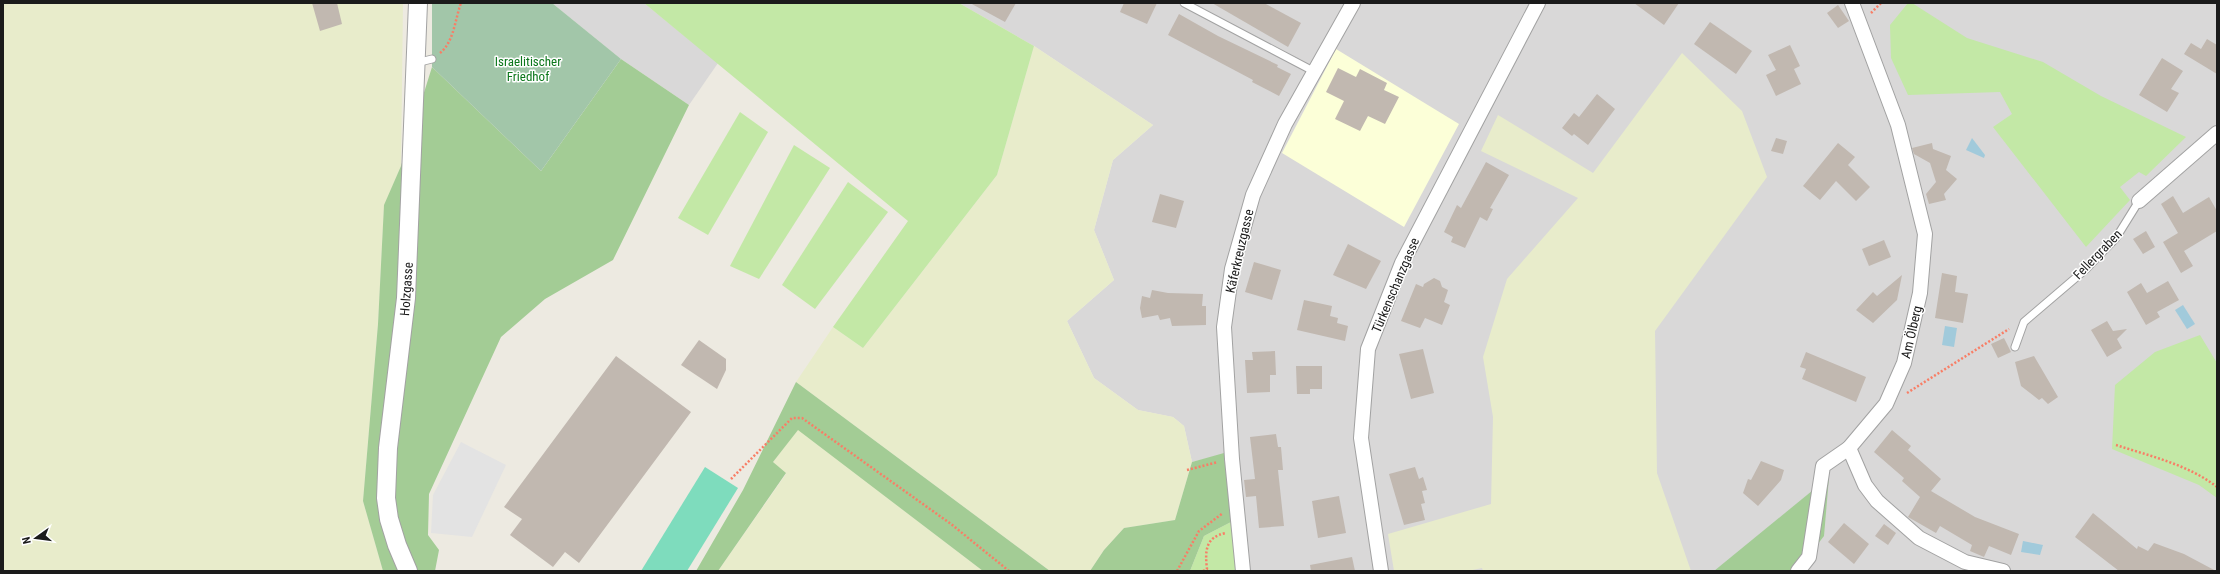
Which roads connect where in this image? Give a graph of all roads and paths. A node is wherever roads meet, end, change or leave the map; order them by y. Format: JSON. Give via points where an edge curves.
{"nodes":[{"id":1,"x":418,"y":3,"type":"edge"},
{"id":2,"x":461,"y":3,"type":"edge"},
{"id":3,"x":1184,"y":3,"type":"edge"},
{"id":4,"x":1353,"y":3,"type":"edge"},
{"id":5,"x":1538,"y":3,"type":"edge"},
{"id":6,"x":1852,"y":3,"type":"edge"},
{"id":7,"x":432,"y":59,"type":"joint"},
{"id":8,"x":414,"y":63,"type":"junction"},
{"id":9,"x":1315,"y":72,"type":"junction"},
{"id":10,"x":2217,"y":132,"type":"edge"},
{"id":11,"x":2139,"y":201,"type":"joint"},
{"id":12,"x":2024,"y":322,"type":"junction"},
{"id":13,"x":2015,"y":348,"type":"dead end"},
{"id":14,"x":1890,"y":398,"type":"junction"},
{"id":15,"x":2116,"y":445,"type":"dead end"},
{"id":16,"x":1849,"y":448,"type":"junction"},
{"id":17,"x":1232,"y":458,"type":"junction"},
{"id":18,"x":1187,"y":470,"type":"dead end"},
{"id":19,"x":731,"y":479,"type":"dead end"},
{"id":20,"x":2217,"y":487,"type":"edge"},
{"id":21,"x":1237,"y":507,"type":"junction"},
{"id":22,"x":1230,"y":532,"type":"dead end"},
{"id":23,"x":408,"y":571,"type":"edge"},
{"id":24,"x":1009,"y":571,"type":"edge"},
{"id":25,"x":1177,"y":571,"type":"edge"},
{"id":26,"x":1203,"y":571,"type":"edge"},
{"id":27,"x":1243,"y":571,"type":"edge"},
{"id":28,"x":1381,"y":571,"type":"edge"},
{"id":29,"x":1798,"y":571,"type":"edge"},
{"id":30,"x":2003,"y":571,"type":"edge"}],
"edges":[{"from":1,"to":8,"type":"street","name":"Holzgasse"},
{"from":2,"to":7,"type":"path","via":[[445,49]]},
{"from":3,"to":9,"type":"lane"},
{"from":4,"to":9,"type":"street","name":"Käferkreuzgasse"},
{"from":5,"to":28,"type":"street","name":"Türkenschanzgasse","via":[[1402,263],[1368,349],[1361,438]]},
{"from":6,"to":14,"type":"street","name":"Am Ölberg","via":[[1898,124],[1924,234],[1920,292],[1904,364]]},
{"from":7,"to":8,"type":"lane"},
{"from":8,"to":23,"type":"street","name":"Holzgasse","via":[[406,298],[388,448],[386,498],[395,539]]},
{"from":9,"to":17,"type":"street","name":"Käferkreuzgasse","via":[[1285,124],[1253,195],[1232,269],[1224,327]]},
{"from":10,"to":11,"type":"street","name":"Fellergraben"},
{"from":11,"to":12,"type":"lane","name":"Fellergraben","via":[[2116,238],[2086,269]]},
{"from":12,"to":13,"type":"lane"},
{"from":12,"to":14,"type":"path","via":[[2019,322],[1916,389]]},
{"from":14,"to":16,"type":"street","name":"Am Ölberg"},
{"from":15,"to":20,"type":"path","via":[[2174,464]]},
{"from":16,"to":29,"type":"street","name":"Am Ölberg","via":[[1823,466],[1809,557]]},
{"from":16,"to":30,"type":"street","via":[[1865,485],[1877,501],[1919,538],[1965,562]]},
{"from":17,"to":18,"type":"path"},
{"from":17,"to":21,"type":"street","name":"Käferkreuzgasse"},
{"from":19,"to":24,"type":"path","via":[[792,418],[802,418],[951,524]]},
{"from":21,"to":25,"type":"path","via":[[1199,531]]},
{"from":21,"to":27,"type":"street","name":"Käferkreuzgasse"},
{"from":22,"to":26,"type":"path","via":[[1216,535],[1210,540],[1206,551],[1207,569]]}]}
